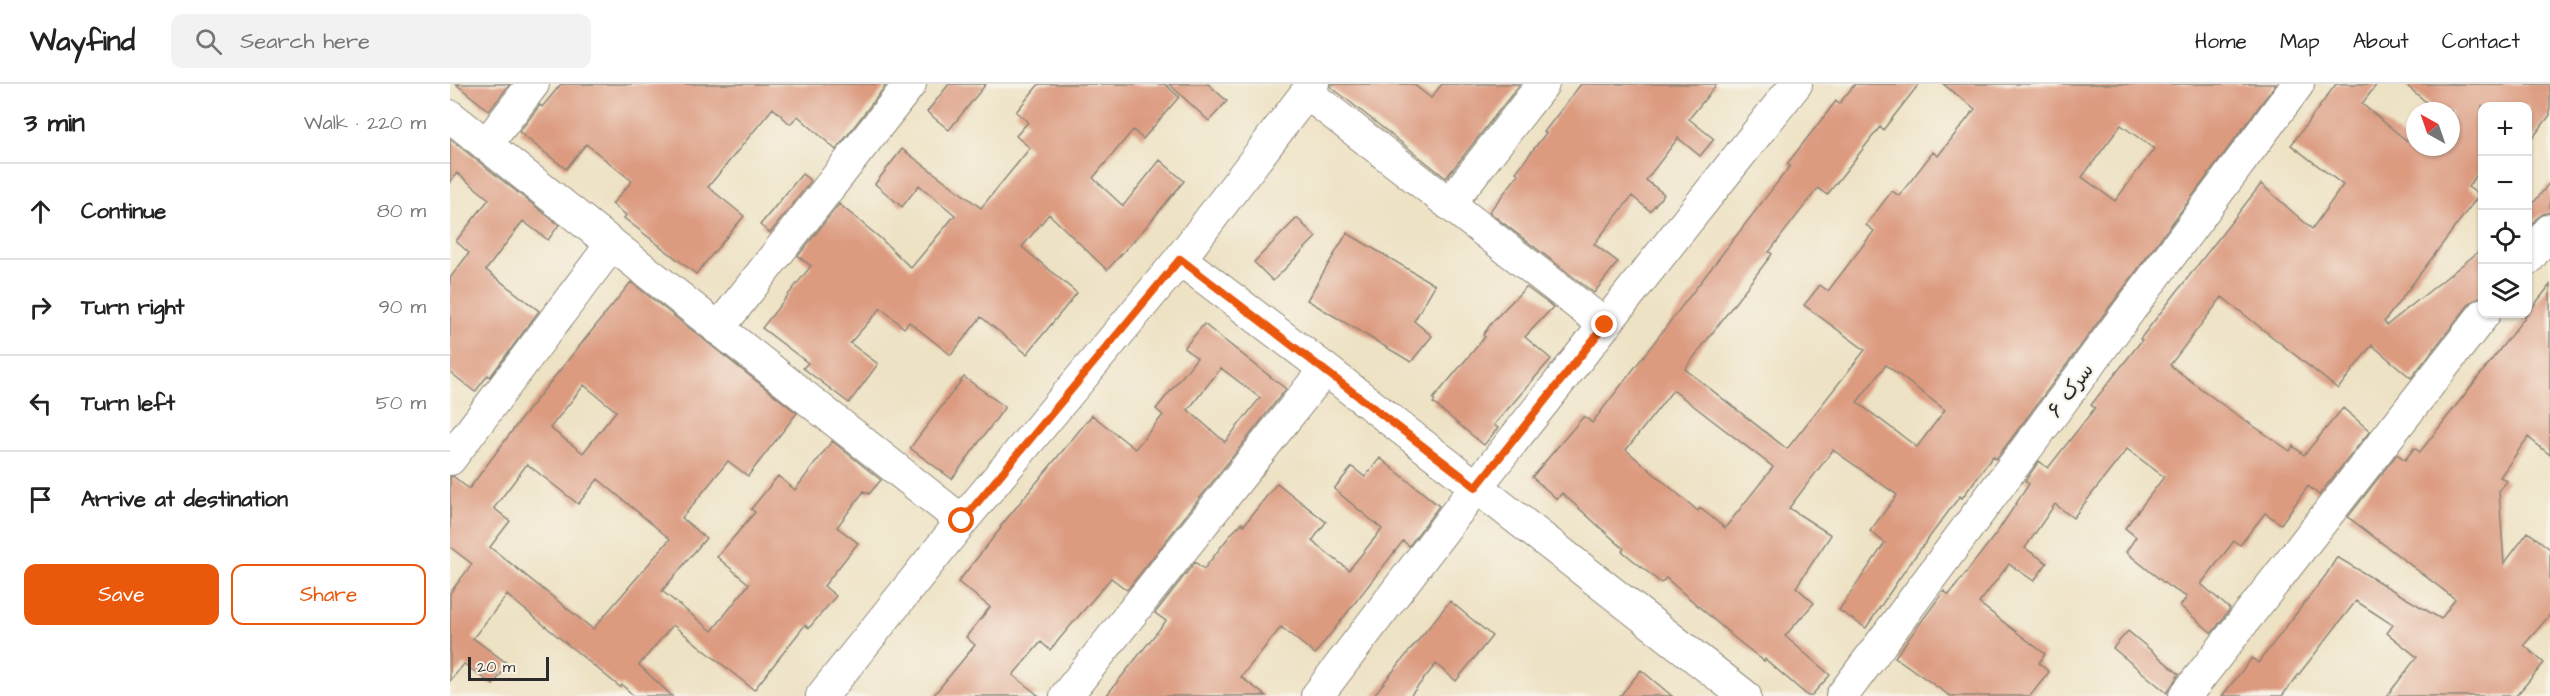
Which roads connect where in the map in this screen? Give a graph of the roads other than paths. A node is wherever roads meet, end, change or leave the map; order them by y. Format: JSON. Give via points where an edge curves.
{"nodes":[{"id":1,"x":534,"y":84,"type":"edge"},
{"id":2,"x":910,"y":84,"type":"edge"},
{"id":3,"x":1544,"y":84,"type":"edge"},
{"id":4,"x":1796,"y":84,"type":"edge"},
{"id":5,"x":2298,"y":84,"type":"edge"},
{"id":6,"x":1310,"y":88,"type":"edge"},
{"id":7,"x":450,"y":116,"type":"edge"},
{"id":8,"x":486,"y":145,"type":"junction"},
{"id":9,"x":1449,"y":204,"type":"junction"},
{"id":10,"x":2550,"y":230,"type":"edge"},
{"id":11,"x":612,"y":244,"type":"junction"},
{"id":12,"x":2532,"y":253,"type":"edge"},
{"id":13,"x":1180,"y":259,"type":"junction"},
{"id":14,"x":2481,"y":318,"type":"edge"},
{"id":15,"x":1605,"y":325,"type":"junction"},
{"id":16,"x":718,"y":329,"type":"junction"},
{"id":17,"x":1325,"y":369,"type":"junction"},
{"id":18,"x":450,"y":459,"type":"edge"},
{"id":19,"x":1476,"y":487,"type":"junction"},
{"id":20,"x":962,"y":521,"type":"junction"},
{"id":21,"x":822,"y":696,"type":"edge"},
{"id":22,"x":1066,"y":696,"type":"edge"},
{"id":23,"x":1317,"y":696,"type":"edge"},
{"id":24,"x":1745,"y":696,"type":"edge"},
{"id":25,"x":1842,"y":696,"type":"edge"},
{"id":26,"x":2185,"y":696,"type":"edge"}],
"edges":[{"from":1,"to":8,"type":"street"},
{"from":2,"to":16,"type":"street"},
{"from":3,"to":9,"type":"street"},
{"from":4,"to":15,"type":"street"},
{"from":5,"to":25,"type":"street","name":"سرک ۶"},
{"from":6,"to":9,"type":"street"},
{"from":6,"to":13,"type":"street"},
{"from":7,"to":8,"type":"street"},
{"from":8,"to":11,"type":"street"},
{"from":9,"to":15,"type":"street"},
{"from":10,"to":12,"type":"street"},
{"from":11,"to":16,"type":"street"},
{"from":11,"to":18,"type":"street"},
{"from":13,"to":17,"type":"street"},
{"from":13,"to":20,"type":"street"},
{"from":14,"to":26,"type":"street"},
{"from":15,"to":19,"type":"street"},
{"from":16,"to":20,"type":"street"},
{"from":17,"to":19,"type":"street"},
{"from":17,"to":22,"type":"street"},
{"from":19,"to":23,"type":"street"},
{"from":19,"to":24,"type":"street"},
{"from":20,"to":21,"type":"street"}]}
